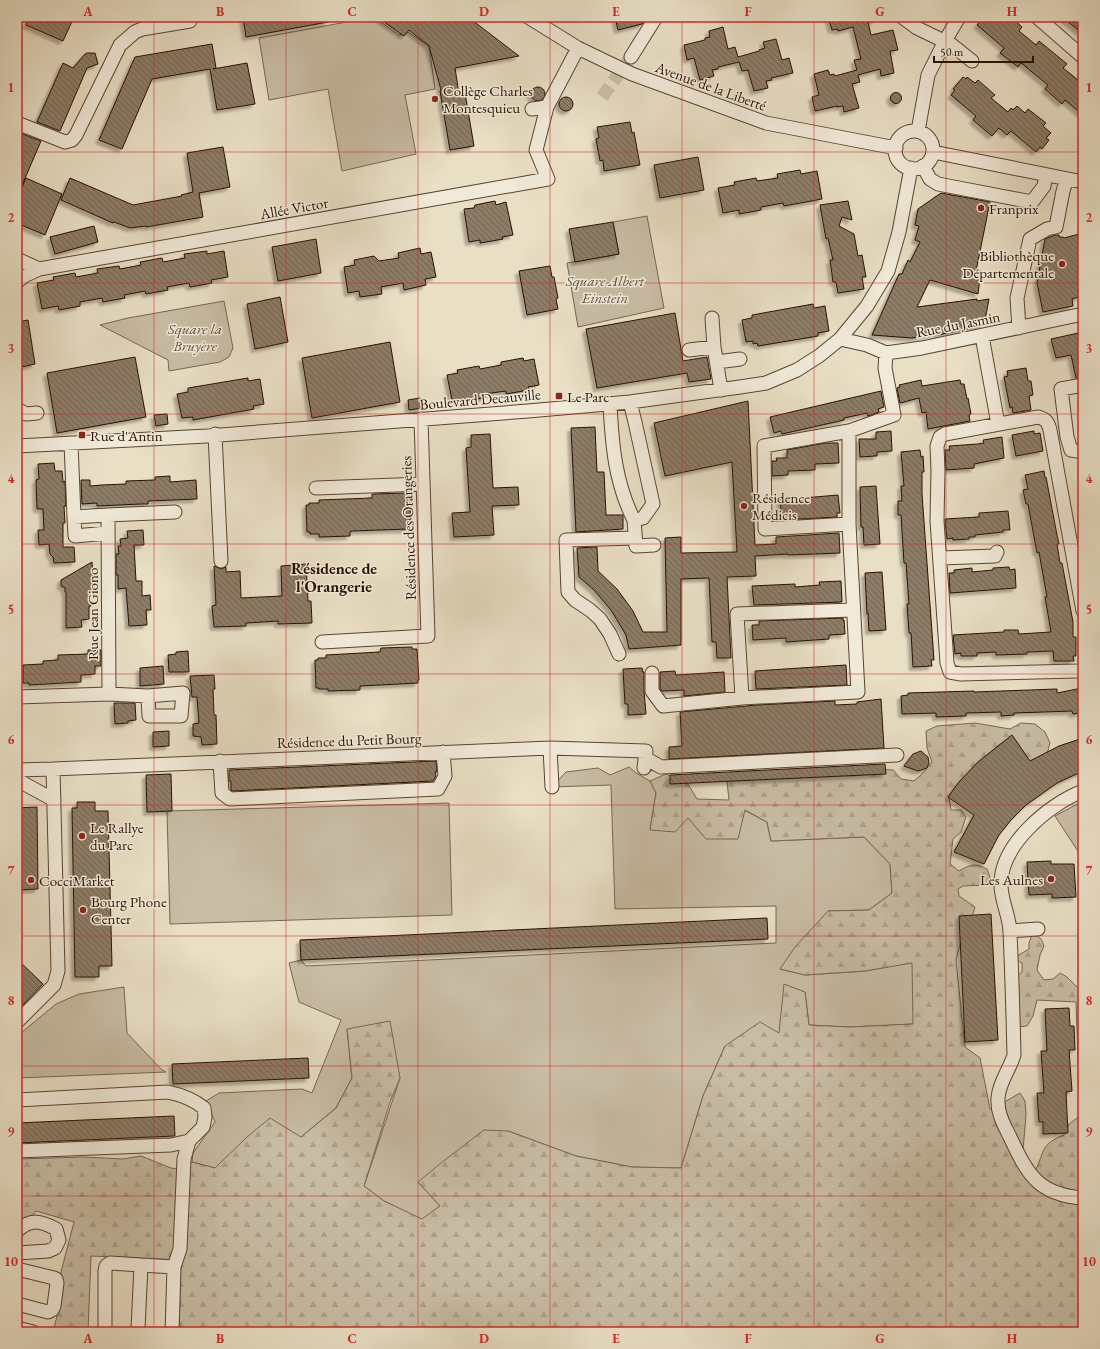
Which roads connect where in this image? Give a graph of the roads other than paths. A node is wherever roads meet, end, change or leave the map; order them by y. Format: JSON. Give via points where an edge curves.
{"nodes":[{"id":1,"x":141,"y":17,"type":"edge"},
{"id":2,"x":528,"y":17,"type":"edge"},
{"id":3,"x":656,"y":17,"type":"edge"},
{"id":4,"x":902,"y":17,"type":"edge"},
{"id":5,"x":959,"y":17,"type":"edge"},
{"id":6,"x":1037,"y":17,"type":"edge"},
{"id":7,"x":190,"y":20,"type":"dead end"},
{"id":8,"x":135,"y":32,"type":"junction"},
{"id":9,"x":945,"y":41,"type":"junction"},
{"id":10,"x":578,"y":48,"type":"junction"},
{"id":11,"x":1083,"y":56,"type":"edge"},
{"id":12,"x":631,"y":57,"type":"tunnel mouth"},
{"id":13,"x":972,"y":60,"type":"dead end"},
{"id":14,"x":547,"y":108,"type":"junction"},
{"id":15,"x":532,"y":110,"type":"dead end"},
{"id":16,"x":17,"y":122,"type":"edge"},
{"id":17,"x":918,"y":131,"type":"junction"},
{"id":18,"x":896,"y":148,"type":"junction"},
{"id":19,"x":933,"y":152,"type":"junction"},
{"id":20,"x":917,"y":167,"type":"junction"},
{"id":21,"x":1046,"y":175,"type":"junction"},
{"id":22,"x":1067,"y":179,"type":"junction"},
{"id":23,"x":1083,"y":182,"type":"edge"},
{"id":24,"x":17,"y":259,"type":"edge"},
{"id":25,"x":39,"y":269,"type":"junction"},
{"id":26,"x":17,"y":282,"type":"edge"},
{"id":27,"x":1083,"y":314,"type":"edge"},
{"id":28,"x":712,"y":318,"type":"dead end"},
{"id":29,"x":1019,"y":328,"type":"junction"},
{"id":30,"x":982,"y":336,"type":"junction"},
{"id":31,"x":840,"y":339,"type":"junction"},
{"id":32,"x":714,"y":347,"type":"junction"},
{"id":33,"x":690,"y":350,"type":"dead end"},
{"id":34,"x":886,"y":353,"type":"junction"},
{"id":35,"x":740,"y":359,"type":"dead end"},
{"id":36,"x":717,"y":362,"type":"junction"},
{"id":37,"x":1083,"y":385,"type":"edge"},
{"id":38,"x":721,"y":390,"type":"junction"},
{"id":39,"x":630,"y":402,"type":"junction"},
{"id":40,"x":610,"y":404,"type":"junction"},
{"id":41,"x":17,"y":409,"type":"edge"},
{"id":42,"x":37,"y":413,"type":"dead end"},
{"id":43,"x":421,"y":420,"type":"junction"},
{"id":44,"x":998,"y":424,"type":"junction"},
{"id":45,"x":849,"y":431,"type":"junction"},
{"id":46,"x":216,"y":434,"type":"junction"},
{"id":47,"x":71,"y":443,"type":"junction"},
{"id":48,"x":17,"y":446,"type":"edge"},
{"id":49,"x":1077,"y":451,"type":"edge"},
{"id":50,"x":423,"y":484,"type":"junction"},
{"id":51,"x":316,"y":488,"type":"dead end"},
{"id":52,"x":175,"y":512,"type":"dead end"},
{"id":53,"x":108,"y":515,"type":"junction"},
{"id":54,"x":74,"y":517,"type":"junction"},
{"id":55,"x":634,"y":520,"type":"junction"},
{"id":56,"x":850,"y":524,"type":"junction"},
{"id":57,"x":107,"y":533,"type":"junction"},
{"id":58,"x":635,"y":538,"type":"junction"},
{"id":59,"x":654,"y":545,"type":"dead end"},
{"id":60,"x":997,"y":552,"type":"dead end"},
{"id":61,"x":940,"y":558,"type":"junction"},
{"id":62,"x":221,"y":561,"type":"dead end"},
{"id":63,"x":853,"y":610,"type":"junction"},
{"id":64,"x":1083,"y":611,"type":"edge"},
{"id":65,"x":322,"y":642,"type":"dead end"},
{"id":66,"x":619,"y":654,"type":"dead end"},
{"id":67,"x":1083,"y":670,"type":"edge"},
{"id":68,"x":652,"y":673,"type":"dead end"},
{"id":69,"x":109,"y":694,"type":"junction"},
{"id":70,"x":148,"y":696,"type":"dead end"},
{"id":71,"x":17,"y":697,"type":"edge"},
{"id":72,"x":742,"y":698,"type":"junction"},
{"id":73,"x":550,"y":748,"type":"junction"},
{"id":74,"x":443,"y":752,"type":"junction"},
{"id":75,"x":897,"y":755,"type":"dead end"},
{"id":76,"x":220,"y":761,"type":"junction"},
{"id":77,"x":53,"y":769,"type":"junction"},
{"id":78,"x":17,"y":770,"type":"edge"},
{"id":79,"x":17,"y":778,"type":"edge"},
{"id":80,"x":552,"y":787,"type":"dead end"},
{"id":81,"x":1083,"y":791,"type":"edge"},
{"id":82,"x":54,"y":800,"type":"junction"},
{"id":83,"x":1038,"y":929,"type":"dead end"},
{"id":84,"x":1010,"y":931,"type":"junction"},
{"id":85,"x":17,"y":1022,"type":"edge"},
{"id":86,"x":17,"y":1100,"type":"edge"},
{"id":87,"x":189,"y":1141,"type":"junction"},
{"id":88,"x":17,"y":1151,"type":"edge"},
{"id":89,"x":1083,"y":1198,"type":"edge"},
{"id":90,"x":17,"y":1231,"type":"edge"},
{"id":91,"x":17,"y":1253,"type":"edge"},
{"id":92,"x":141,"y":1265,"type":"junction"},
{"id":93,"x":174,"y":1267,"type":"junction"},
{"id":94,"x":17,"y":1269,"type":"edge"},
{"id":95,"x":17,"y":1304,"type":"edge"},
{"id":96,"x":105,"y":1327,"type":"dead end"},
{"id":97,"x":17,"y":1328,"type":"edge"},
{"id":98,"x":138,"y":1329,"type":"dead end"},
{"id":99,"x":33,"y":1332,"type":"edge"},
{"id":100,"x":172,"y":1332,"type":"edge"}],
"edges":[{"from":1,"to":8,"type":"street"},
{"from":2,"to":10,"type":"street","name":"Avenue de la Liberté"},
{"from":3,"to":12,"type":"street"},
{"from":4,"to":9,"type":"street","via":[[917,28]]},
{"from":5,"to":9,"type":"street"},
{"from":6,"to":11,"type":"street"},
{"from":7,"to":8,"type":"street"},
{"from":8,"to":16,"type":"street","via":[[120,45],[72,140],[65,142]]},
{"from":9,"to":13,"type":"street"},
{"from":9,"to":17,"type":"street","via":[[928,75]]},
{"from":10,"to":14,"type":"street"},
{"from":10,"to":18,"type":"street","name":"Avenue de la Liberté","via":[[632,74],[766,123]]},
{"from":14,"to":15,"type":"street"},
{"from":14,"to":25,"type":"street","name":"Allée Victor","via":[[536,150],[548,179]]},
{"from":17,"to":18,"type":"street","via":[[905,133],[900,137]]},
{"from":17,"to":19,"type":"street","via":[[930,140]]},
{"from":18,"to":20,"type":"street","via":[[896,154],[903,165]]},
{"from":19,"to":20,"type":"street","via":[[928,162]]},
{"from":19,"to":21,"type":"street"},
{"from":20,"to":21,"type":"street","via":[[938,184],[1032,202],[1044,186]]},
{"from":20,"to":31,"type":"street","name":"Boulevard Decauville","via":[[888,271],[868,306]]},
{"from":21,"to":22,"type":"street"},
{"from":22,"to":23,"type":"street"},
{"from":22,"to":29,"type":"street","via":[[1056,227],[1030,239],[1017,298]]},
{"from":24,"to":25,"type":"street"},
{"from":25,"to":26,"type":"street","name":"Allée Victor"},
{"from":27,"to":29,"type":"street","name":"Rue du Jasmin"},
{"from":28,"to":32,"type":"street"},
{"from":29,"to":30,"type":"street","name":"Rue du Jasmin"},
{"from":30,"to":34,"type":"street","name":"Rue du Jasmin"},
{"from":30,"to":44,"type":"street"},
{"from":31,"to":34,"type":"street","name":"Rue du Jasmin"},
{"from":31,"to":38,"type":"street","name":"Boulevard Decauville","via":[[819,356],[766,383]]},
{"from":32,"to":33,"type":"street"},
{"from":32,"to":36,"type":"street"},
{"from":34,"to":45,"type":"street","via":[[885,368],[894,415]]},
{"from":35,"to":36,"type":"street"},
{"from":36,"to":38,"type":"street"},
{"from":37,"to":49,"type":"street","via":[[1061,389],[1067,437]]},
{"from":38,"to":39,"type":"street","name":"Boulevard Decauville"},
{"from":39,"to":40,"type":"street","name":"Boulevard Decauville"},
{"from":39,"to":55,"type":"street","via":[[653,504],[643,518]]},
{"from":40,"to":43,"type":"street","name":"Boulevard Decauville"},
{"from":40,"to":55,"type":"street","via":[[617,473],[626,504]]},
{"from":41,"to":42,"type":"street","via":[[26,414]]},
{"from":43,"to":46,"type":"street","name":"Boulevard Decauville"},
{"from":43,"to":50,"type":"street","name":"Résidence des Orangeries"},
{"from":44,"to":61,"type":"street","via":[[940,437],[937,446],[937,521]]},
{"from":44,"to":64,"type":"street","via":[[1038,417],[1048,422]]},
{"from":45,"to":56,"type":"street"},
{"from":45,"to":56,"type":"street","via":[[764,446],[764,529]]},
{"from":46,"to":47,"type":"street","name":"Boulevard Decauville"},
{"from":46,"to":62,"type":"street"},
{"from":47,"to":48,"type":"street","name":"Boulevard Decauville"},
{"from":47,"to":54,"type":"street"},
{"from":50,"to":51,"type":"street"},
{"from":50,"to":65,"type":"street","name":"Résidence des Orangeries","via":[[428,636]]},
{"from":52,"to":53,"type":"street"},
{"from":53,"to":54,"type":"street"},
{"from":53,"to":57,"type":"street","name":"Rue Jean Giono"},
{"from":54,"to":57,"type":"street","via":[[75,536]]},
{"from":55,"to":58,"type":"street"},
{"from":56,"to":63,"type":"street"},
{"from":57,"to":69,"type":"street","name":"Rue Jean Giono"},
{"from":58,"to":59,"type":"street","via":[[636,546]]},
{"from":58,"to":66,"type":"street","via":[[566,540],[568,592],[600,619]]},
{"from":60,"to":61,"type":"street","via":[[995,556]]},
{"from":61,"to":67,"type":"street","via":[[947,663],[950,672],[961,674]]},
{"from":63,"to":72,"type":"street","via":[[858,692]]},
{"from":63,"to":72,"type":"street","via":[[737,614]]},
{"from":68,"to":72,"type":"street","via":[[652,692],[663,706]]},
{"from":69,"to":70,"type":"street"},
{"from":69,"to":71,"type":"street"},
{"from":73,"to":74,"type":"street","name":"Résidence du Petit Bourg"},
{"from":73,"to":75,"type":"street","name":"Résidence du Petit Bourg","via":[[645,759],[661,767]]},
{"from":73,"to":80,"type":"street"},
{"from":74,"to":76,"type":"street","name":"Résidence du Petit Bourg"},
{"from":74,"to":76,"type":"street","via":[[445,776],[438,789],[230,799],[222,793]]},
{"from":76,"to":77,"type":"street","name":"Résidence du Petit Bourg"},
{"from":77,"to":78,"type":"street","name":"Résidence du Petit Bourg"},
{"from":77,"to":82,"type":"street"},
{"from":79,"to":82,"type":"street"},
{"from":81,"to":84,"type":"street","via":[[1053,807],[1032,826],[1007,858],[1001,885]]},
{"from":82,"to":85,"type":"street","via":[[58,971],[54,985]]},
{"from":83,"to":84,"type":"street"},
{"from":84,"to":89,"type":"street","via":[[1014,1055],[998,1090],[998,1110],[1020,1159],[1030,1174],[1041,1185],[1056,1194]]},
{"from":86,"to":87,"type":"street","via":[[168,1092],[182,1095],[204,1108],[203,1127]]},
{"from":87,"to":88,"type":"street","via":[[171,1145]]},
{"from":87,"to":93,"type":"street","via":[[184,1159],[180,1249]]},
{"from":90,"to":91,"type":"street","via":[[34,1222],[44,1223],[56,1229],[59,1240],[55,1248],[48,1251]]},
{"from":92,"to":93,"type":"street"},
{"from":92,"to":96,"type":"street","via":[[110,1263],[106,1266]]},
{"from":92,"to":98,"type":"street"},
{"from":93,"to":100,"type":"street"},
{"from":94,"to":95,"type":"street","via":[[54,1278],[57,1283],[52,1310],[48,1312]]},
{"from":97,"to":99,"type":"street"}]}
